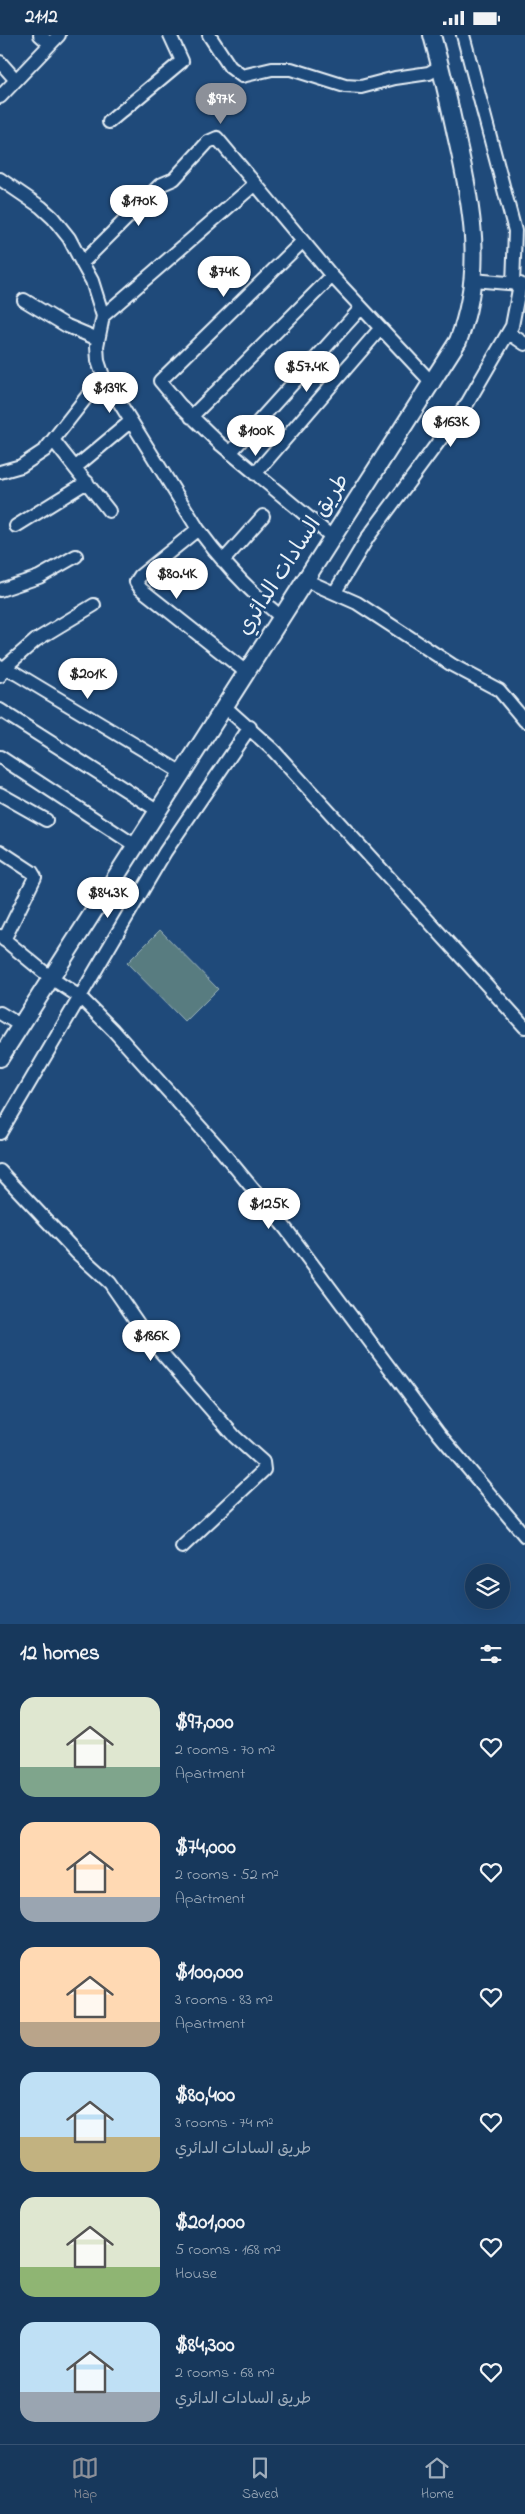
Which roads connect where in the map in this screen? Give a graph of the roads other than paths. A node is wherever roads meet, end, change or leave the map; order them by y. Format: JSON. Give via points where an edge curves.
{"nodes":[{"id":1,"x":170,"y":35,"type":"edge"},
{"id":2,"x":209,"y":35,"type":"edge"},
{"id":3,"x":432,"y":35,"type":"edge"},
{"id":4,"x":463,"y":35,"type":"edge"},
{"id":5,"x":50,"y":38,"type":"edge"},
{"id":6,"x":0,"y":62,"type":"edge"},
{"id":7,"x":440,"y":66,"type":"junction"},
{"id":8,"x":16,"y":79,"type":"junction"},
{"id":9,"x":0,"y":97,"type":"edge"},
{"id":10,"x":109,"y":122,"type":"dead end"},
{"id":11,"x":0,"y":179,"type":"edge"},
{"id":12,"x":255,"y":184,"type":"junction"},
{"id":13,"x":303,"y":241,"type":"junction"},
{"id":14,"x":82,"y":263,"type":"junction"},
{"id":15,"x":332,"y":275,"type":"junction"},
{"id":16,"x":474,"y":280,"type":"junction"},
{"id":17,"x":519,"y":284,"type":"edge"},
{"id":18,"x":24,"y":300,"type":"dead end"},
{"id":19,"x":361,"y":309,"type":"junction"},
{"id":20,"x":103,"y":315,"type":"junction"},
{"id":21,"x":520,"y":318,"type":"edge"},
{"id":22,"x":380,"y":329,"type":"junction"},
{"id":23,"x":509,"y":333,"type":"junction"},
{"id":24,"x":98,"y":339,"type":"junction"},
{"id":25,"x":525,"y":344,"type":"edge"},
{"id":26,"x":103,"y":375,"type":"junction"},
{"id":27,"x":433,"y":384,"type":"junction"},
{"id":28,"x":191,"y":417,"type":"junction"},
{"id":29,"x":131,"y":421,"type":"junction"},
{"id":30,"x":54,"y":440,"type":"junction"},
{"id":31,"x":230,"y":453,"type":"junction"},
{"id":32,"x":76,"y":467,"type":"junction"},
{"id":33,"x":0,"y":472,"type":"edge"},
{"id":34,"x":255,"y":474,"type":"junction"},
{"id":35,"x":87,"y":483,"type":"junction"},
{"id":36,"x":109,"y":511,"type":"dead end"},
{"id":37,"x":263,"y":516,"type":"dead end"},
{"id":38,"x":16,"y":526,"type":"dead end"},
{"id":39,"x":198,"y":529,"type":"junction"},
{"id":40,"x":332,"y":537,"type":"junction"},
{"id":41,"x":76,"y":556,"type":"dead end"},
{"id":42,"x":223,"y":561,"type":"junction"},
{"id":43,"x":305,"y":580,"type":"junction"},
{"id":44,"x":0,"y":589,"type":"edge"},
{"id":45,"x":335,"y":592,"type":"junction"},
{"id":46,"x":94,"y":605,"type":"dead end"},
{"id":47,"x":281,"y":617,"type":"junction"},
{"id":48,"x":1,"y":670,"type":"edge"},
{"id":49,"x":246,"y":672,"type":"junction"},
{"id":50,"x":224,"y":706,"type":"junction"},
{"id":51,"x":0,"y":710,"type":"edge"},
{"id":52,"x":525,"y":721,"type":"edge"},
{"id":53,"x":250,"y":727,"type":"junction"},
{"id":54,"x":0,"y":757,"type":"edge"},
{"id":55,"x":182,"y":773,"type":"junction"},
{"id":56,"x":0,"y":794,"type":"edge"},
{"id":57,"x":157,"y":810,"type":"junction"},
{"id":58,"x":46,"y":820,"type":"dead end"},
{"id":59,"x":136,"y":846,"type":"junction"},
{"id":60,"x":0,"y":851,"type":"edge"},
{"id":61,"x":2,"y":938,"type":"edge"},
{"id":62,"x":51,"y":978,"type":"junction"},
{"id":63,"x":80,"y":997,"type":"junction"},
{"id":64,"x":0,"y":1013,"type":"edge"},
{"id":65,"x":20,"y":1025,"type":"junction"},
{"id":66,"x":525,"y":1027,"type":"edge"},
{"id":67,"x":0,"y":1058,"type":"edge"},
{"id":68,"x":0,"y":1133,"type":"edge"},
{"id":69,"x":0,"y":1171,"type":"edge"},
{"id":70,"x":525,"y":1536,"type":"edge"},
{"id":71,"x":182,"y":1547,"type":"dead end"}],
"edges":[{"from":1,"to":10,"type":"street","via":[[182,61]]},
{"from":2,"to":7,"type":"street","via":[[230,67],[242,76],[272,69],[291,69],[346,87],[361,87],[429,73]]},
{"from":3,"to":7,"type":"main road","name":"طريق السادات الدائري"},
{"from":4,"to":17,"type":"street","via":[[515,231]]},
{"from":5,"to":8,"type":"street"},
{"from":6,"to":8,"type":"street"},
{"from":7,"to":16,"type":"main road","name":"طريق السادات الدائري","via":[[473,217]]},
{"from":8,"to":9,"type":"street"},
{"from":11,"to":14,"type":"street","via":[[53,218],[69,238]]},
{"from":12,"to":13,"type":"street"},
{"from":12,"to":14,"type":"street","via":[[221,141],[213,138],[174,179],[155,190]]},
{"from":12,"to":20,"type":"street"},
{"from":13,"to":15,"type":"street"},
{"from":13,"to":28,"type":"street","via":[[161,378],[161,384]]},
{"from":14,"to":20,"type":"street"},
{"from":15,"to":19,"type":"street"},
{"from":15,"to":28,"type":"street"},
{"from":16,"to":17,"type":"street"},
{"from":16,"to":27,"type":"main road","name":"طريق السادات الدائري","via":[[458,341]]},
{"from":17,"to":21,"type":"street"},
{"from":18,"to":24,"type":"street","via":[[48,316]]},
{"from":19,"to":22,"type":"street"},
{"from":19,"to":31,"type":"street"},
{"from":20,"to":24,"type":"street"},
{"from":21,"to":23,"type":"street"},
{"from":22,"to":27,"type":"street"},
{"from":22,"to":34,"type":"street"},
{"from":23,"to":25,"type":"street"},
{"from":23,"to":45,"type":"street","via":[[468,402],[368,537]]},
{"from":24,"to":26,"type":"street","via":[[98,361]]},
{"from":26,"to":29,"type":"street"},
{"from":26,"to":30,"type":"street"},
{"from":27,"to":40,"type":"main road","name":"طريق السادات الدائري"},
{"from":28,"to":31,"type":"street"},
{"from":29,"to":32,"type":"street"},
{"from":29,"to":39,"type":"street"},
{"from":30,"to":32,"type":"street"},
{"from":30,"to":33,"type":"street","via":[[36,458]]},
{"from":31,"to":34,"type":"street"},
{"from":32,"to":35,"type":"street"},
{"from":34,"to":40,"type":"street"},
{"from":35,"to":36,"type":"street"},
{"from":35,"to":38,"type":"street"},
{"from":37,"to":42,"type":"street"},
{"from":39,"to":42,"type":"street"},
{"from":39,"to":49,"type":"street","via":[[140,575],[136,582]]},
{"from":40,"to":43,"type":"main road","name":"طريق السادات الدائري"},
{"from":41,"to":44,"type":"street","via":[[40,577]]},
{"from":42,"to":47,"type":"street"},
{"from":43,"to":45,"type":"street"},
{"from":43,"to":47,"type":"main road","name":"طريق السادات الدائري"},
{"from":45,"to":52,"type":"street","via":[[378,615],[452,665],[499,690]]},
{"from":46,"to":48,"type":"street","via":[[36,640]]},
{"from":47,"to":49,"type":"main road","name":"طريق السادات الدائري"},
{"from":48,"to":55,"type":"street","via":[[35,684]]},
{"from":49,"to":50,"type":"main road","name":"طريق السادات الدائري"},
{"from":50,"to":53,"type":"street"},
{"from":50,"to":55,"type":"main road","name":"طريق السادات الدائري"},
{"from":51,"to":57,"type":"street"},
{"from":53,"to":63,"type":"street","via":[[165,852]]},
{"from":53,"to":66,"type":"street","via":[[314,793]]},
{"from":54,"to":59,"type":"street"},
{"from":55,"to":57,"type":"main road","name":"طريق السادات الدائري"},
{"from":56,"to":58,"type":"street"},
{"from":57,"to":59,"type":"main road","name":"طريق السادات الدائري"},
{"from":59,"to":62,"type":"main road","name":"طريق السادات الدائري"},
{"from":60,"to":61,"type":"street","via":[[32,872],[34,877]]},
{"from":61,"to":62,"type":"street"},
{"from":62,"to":63,"type":"street"},
{"from":62,"to":65,"type":"main road","name":"طريق السادات الدائري"},
{"from":63,"to":68,"type":"street"},
{"from":63,"to":70,"type":"street","via":[[226,1156],[286,1229],[439,1434]]},
{"from":64,"to":65,"type":"street"},
{"from":65,"to":67,"type":"main road","name":"طريق السادات الدائري"},
{"from":69,"to":71,"type":"street","via":[[76,1252],[110,1283],[150,1340],[235,1437],[263,1462],[264,1470]]}]}
